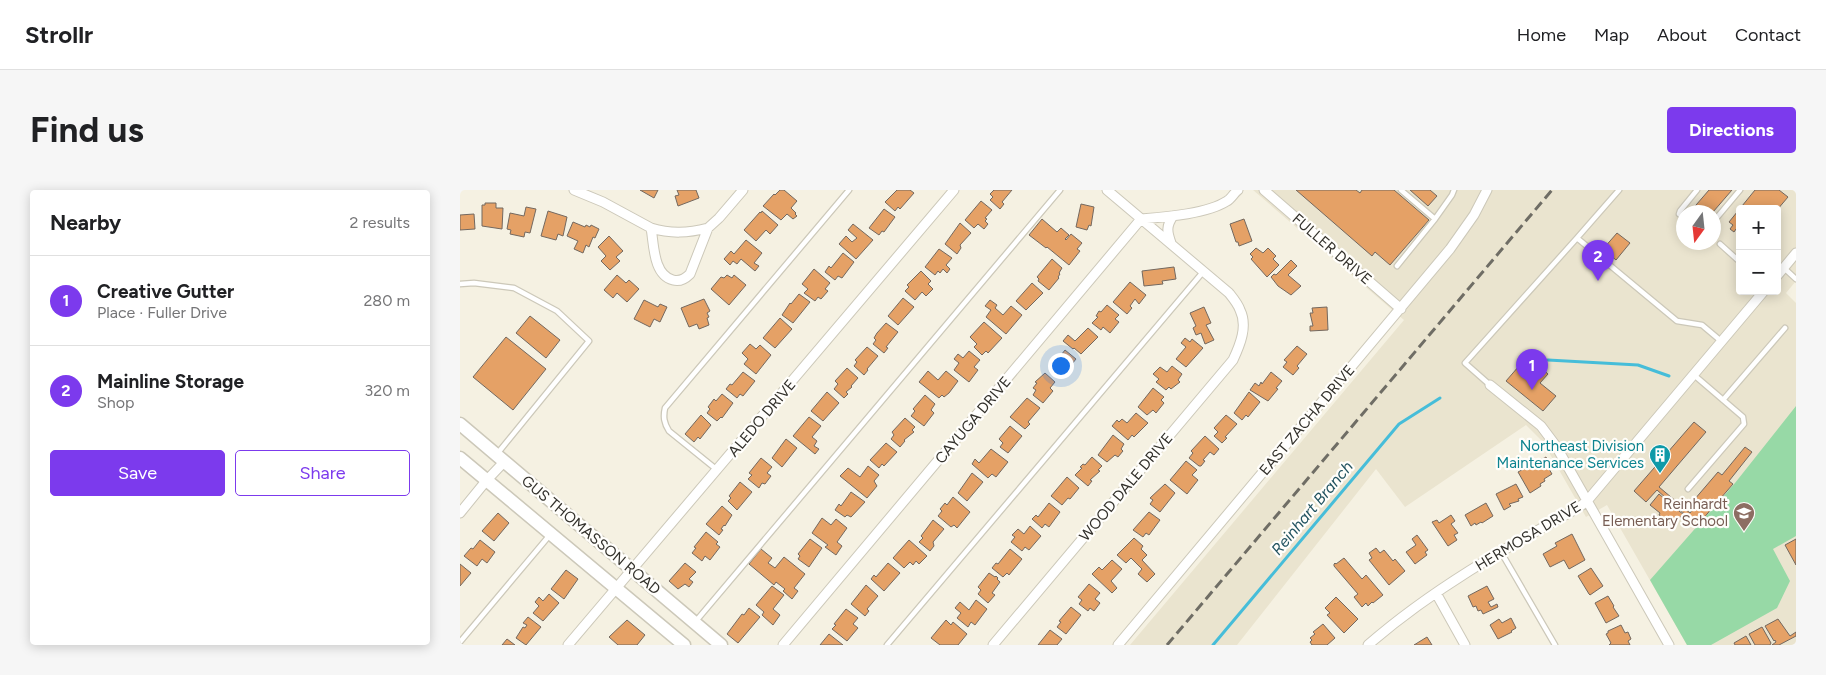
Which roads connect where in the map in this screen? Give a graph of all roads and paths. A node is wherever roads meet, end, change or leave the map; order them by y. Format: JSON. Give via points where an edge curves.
{"nodes":[{"id":1,"x":574,"y":190,"type":"edge"},
{"id":2,"x":743,"y":190,"type":"edge"},
{"id":3,"x":849,"y":190,"type":"edge"},
{"id":4,"x":954,"y":190,"type":"edge"},
{"id":5,"x":1060,"y":190,"type":"edge"},
{"id":6,"x":1107,"y":190,"type":"edge"},
{"id":7,"x":1238,"y":190,"type":"edge"},
{"id":8,"x":1264,"y":190,"type":"edge"},
{"id":9,"x":1401,"y":190,"type":"edge"},
{"id":10,"x":1454,"y":190,"type":"edge"},
{"id":11,"x":1487,"y":190,"type":"edge"},
{"id":12,"x":1619,"y":190,"type":"edge"},
{"id":13,"x":1697,"y":190,"type":"edge"},
{"id":14,"x":1740,"y":190,"type":"edge"},
{"id":15,"x":1685,"y":205,"type":"edge"},
{"id":16,"x":1721,"y":213,"type":"edge"},
{"id":17,"x":1173,"y":216,"type":"junction"},
{"id":18,"x":1141,"y":219,"type":"junction"},
{"id":19,"x":1435,"y":219,"type":"junction"},
{"id":20,"x":651,"y":228,"type":"junction"},
{"id":21,"x":708,"y":228,"type":"junction"},
{"id":22,"x":1578,"y":238,"type":"junction"},
{"id":23,"x":1171,"y":244,"type":"junction"},
{"id":24,"x":1721,"y":245,"type":"edge"},
{"id":25,"x":1796,"y":254,"type":"edge"},
{"id":26,"x":1736,"y":258,"type":"edge"},
{"id":27,"x":1397,"y":266,"type":"dead end"},
{"id":28,"x":1784,"y":268,"type":"junction"},
{"id":29,"x":1203,"y":271,"type":"junction"},
{"id":30,"x":1781,"y":271,"type":"edge"},
{"id":31,"x":1796,"y":278,"type":"edge"},
{"id":32,"x":460,"y":284,"type":"edge"},
{"id":33,"x":1761,"y":295,"type":"edge"},
{"id":34,"x":1400,"y":309,"type":"junction"},
{"id":35,"x":1785,"y":328,"type":"dead end"},
{"id":36,"x":1721,"y":341,"type":"junction"},
{"id":37,"x":1694,"y":375,"type":"junction"},
{"id":38,"x":1490,"y":385,"type":"joint"},
{"id":39,"x":1723,"y":400,"type":"junction"},
{"id":40,"x":460,"y":424,"type":"edge"},
{"id":41,"x":460,"y":458,"type":"edge"},
{"id":42,"x":500,"y":459,"type":"junction"},
{"id":43,"x":717,"y":470,"type":"junction"},
{"id":44,"x":486,"y":481,"type":"junction"},
{"id":45,"x":1688,"y":489,"type":"dead end"},
{"id":46,"x":1587,"y":501,"type":"junction"},
{"id":47,"x":460,"y":513,"type":"edge"},
{"id":48,"x":551,"y":533,"type":"junction"},
{"id":49,"x":1501,"y":551,"type":"junction"},
{"id":50,"x":633,"y":570,"type":"junction"},
{"id":51,"x":617,"y":588,"type":"junction"},
{"id":52,"x":1436,"y":593,"type":"junction"},
{"id":53,"x":695,"y":622,"type":"junction"},
{"id":54,"x":460,"y":642,"type":"edge"},
{"id":55,"x":1373,"y":643,"type":"edge"},
{"id":56,"x":679,"y":644,"type":"edge"},
{"id":57,"x":568,"y":645,"type":"edge"},
{"id":58,"x":721,"y":645,"type":"edge"},
{"id":59,"x":783,"y":645,"type":"edge"},
{"id":60,"x":888,"y":645,"type":"edge"},
{"id":61,"x":993,"y":645,"type":"edge"},
{"id":62,"x":1118,"y":645,"type":"edge"},
{"id":63,"x":1465,"y":645,"type":"edge"},
{"id":64,"x":1555,"y":645,"type":"edge"},
{"id":65,"x":1669,"y":645,"type":"edge"}],
"edges":[{"from":1,"to":20,"type":"street"},
{"from":2,"to":21,"type":"street"},
{"from":3,"to":43,"type":"lane","via":[[665,408],[663,416],[669,431]]},
{"from":4,"to":43,"type":"street","name":"ALEDO DRIVE"},
{"from":5,"to":53,"type":"lane"},
{"from":6,"to":18,"type":"street"},
{"from":7,"to":17,"type":"street","via":[[1227,201],[1210,208]]},
{"from":8,"to":34,"type":"street","name":"FULLER DRIVE"},
{"from":9,"to":19,"type":"lane"},
{"from":10,"to":19,"type":"lane"},
{"from":11,"to":34,"type":"street","name":"EAST ZACHA DRIVE","via":[[1450,249]]},
{"from":12,"to":22,"type":"lane"},
{"from":13,"to":15,"type":"lane"},
{"from":14,"to":16,"type":"lane"},
{"from":17,"to":18,"type":"street"},
{"from":17,"to":23,"type":"street","via":[[1167,232]]},
{"from":18,"to":23,"type":"street"},
{"from":18,"to":59,"type":"street","name":"CAYUGA DRIVE"},
{"from":19,"to":27,"type":"lane"},
{"from":20,"to":21,"type":"street","via":[[677,233]]},
{"from":20,"to":21,"type":"street","via":[[658,268],[662,275],[677,282],[690,274]]},
{"from":22,"to":36,"type":"lane","via":[[1678,321],[1702,325]]},
{"from":22,"to":38,"type":"lane","via":[[1465,363]]},
{"from":23,"to":29,"type":"street"},
{"from":24,"to":26,"type":"lane"},
{"from":25,"to":28,"type":"street"},
{"from":28,"to":30,"type":"street"},
{"from":28,"to":31,"type":"lane"},
{"from":29,"to":60,"type":"lane"},
{"from":29,"to":61,"type":"street","name":"WOOD DALE DRIVE","via":[[1229,293],[1241,310],[1241,342],[1233,360]]},
{"from":32,"to":42,"type":"lane","via":[[474,282],[514,288],[558,311],[589,341]]},
{"from":33,"to":36,"type":"street","name":"HERMOSA DRIVE"},
{"from":34,"to":62,"type":"street","name":"EAST ZACHA DRIVE"},
{"from":35,"to":39,"type":"lane"},
{"from":36,"to":37,"type":"street","name":"HERMOSA DRIVE"},
{"from":37,"to":39,"type":"lane"},
{"from":37,"to":46,"type":"street","name":"HERMOSA DRIVE"},
{"from":38,"to":46,"type":"street","via":[[1541,426]]},
{"from":39,"to":45,"type":"lane","via":[[1743,417],[1744,424]]},
{"from":40,"to":42,"type":"main road","name":"GUS THOMASSON ROAD"},
{"from":41,"to":44,"type":"main road","name":"GUS THOMASSON ROAD"},
{"from":42,"to":44,"type":"street"},
{"from":42,"to":50,"type":"main road","name":"GUS THOMASSON ROAD"},
{"from":43,"to":50,"type":"street","name":"ALEDO DRIVE"},
{"from":44,"to":47,"type":"street"},
{"from":44,"to":48,"type":"main road","name":"GUS THOMASSON ROAD"},
{"from":46,"to":49,"type":"street","name":"HERMOSA DRIVE"},
{"from":46,"to":65,"type":"street"},
{"from":48,"to":51,"type":"main road","name":"GUS THOMASSON ROAD"},
{"from":48,"to":54,"type":"lane"},
{"from":49,"to":52,"type":"street","name":"HERMOSA DRIVE"},
{"from":49,"to":64,"type":"lane"},
{"from":50,"to":51,"type":"street","name":"ALEDO DRIVE"},
{"from":50,"to":53,"type":"main road","name":"GUS THOMASSON ROAD"},
{"from":51,"to":56,"type":"main road","name":"GUS THOMASSON ROAD"},
{"from":51,"to":57,"type":"street","name":"ALEDO DRIVE"},
{"from":52,"to":55,"type":"street","name":"HERMOSA DRIVE"},
{"from":52,"to":63,"type":"street"},
{"from":53,"to":58,"type":"main road","name":"GUS THOMASSON ROAD"}]}
